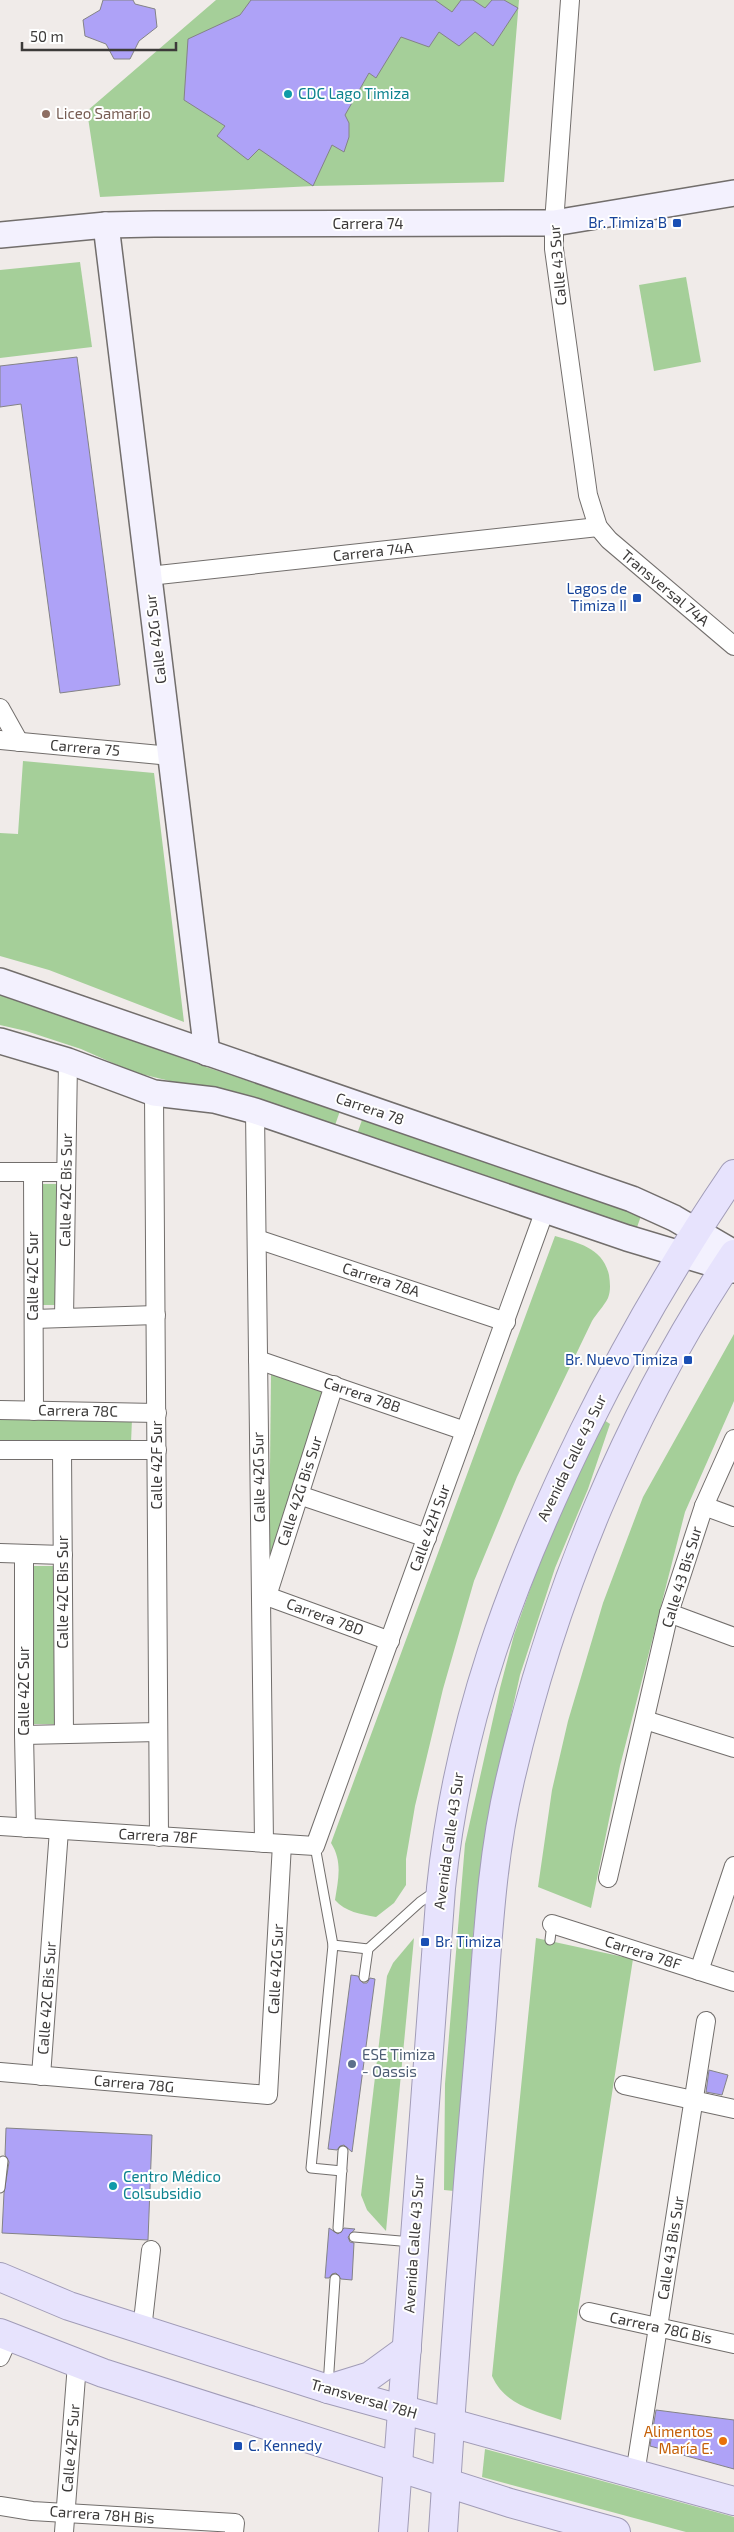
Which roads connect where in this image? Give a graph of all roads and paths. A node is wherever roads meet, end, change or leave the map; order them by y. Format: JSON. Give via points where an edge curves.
{"nodes":[{"id":1,"x":570,"y":0,"type":"edge"},
{"id":2,"x":734,"y":192,"type":"edge"},
{"id":3,"x":554,"y":224,"type":"junction"},
{"id":4,"x":106,"y":225,"type":"junction"},
{"id":5,"x":0,"y":235,"type":"edge"},
{"id":6,"x":598,"y":527,"type":"junction"},
{"id":7,"x":149,"y":576,"type":"junction"},
{"id":8,"x":734,"y":646,"type":"edge"},
{"id":9,"x":0,"y":708,"type":"edge"},
{"id":10,"x":0,"y":740,"type":"edge"},
{"id":11,"x":19,"y":742,"type":"junction"},
{"id":12,"x":171,"y":756,"type":"junction"},
{"id":13,"x":0,"y":981,"type":"edge"},
{"id":14,"x":0,"y":1041,"type":"edge"},
{"id":15,"x":207,"y":1053,"type":"junction"},
{"id":16,"x":68,"y":1061,"type":"junction"},
{"id":17,"x":154,"y":1093,"type":"junction"},
{"id":18,"x":354,"y":1104,"type":"junction"},
{"id":19,"x":255,"y":1111,"type":"junction"},
{"id":20,"x":341,"y":1140,"type":"junction"},
{"id":21,"x":0,"y":1172,"type":"edge"},
{"id":22,"x":33,"y":1172,"type":"junction"},
{"id":23,"x":66,"y":1172,"type":"junction"},
{"id":24,"x":734,"y":1174,"type":"edge"},
{"id":25,"x":545,"y":1210,"type":"junction"},
{"id":26,"x":696,"y":1231,"type":"junction"},
{"id":27,"x":256,"y":1239,"type":"junction"},
{"id":28,"x":682,"y":1255,"type":"junction"},
{"id":29,"x":732,"y":1261,"type":"edge"},
{"id":30,"x":156,"y":1315,"type":"junction"},
{"id":31,"x":64,"y":1318,"type":"junction"},
{"id":32,"x":34,"y":1319,"type":"junction"},
{"id":33,"x":506,"y":1322,"type":"junction"},
{"id":34,"x":258,"y":1360,"type":"junction"},
{"id":35,"x":334,"y":1386,"type":"junction"},
{"id":36,"x":0,"y":1410,"type":"edge"},
{"id":37,"x":34,"y":1411,"type":"junction"},
{"id":38,"x":157,"y":1413,"type":"junction"},
{"id":39,"x":466,"y":1431,"type":"junction"},
{"id":40,"x":734,"y":1439,"type":"edge"},
{"id":41,"x":0,"y":1450,"type":"edge"},
{"id":42,"x":62,"y":1450,"type":"junction"},
{"id":43,"x":156,"y":1450,"type":"junction"},
{"id":44,"x":299,"y":1495,"type":"junction"},
{"id":45,"x":704,"y":1506,"type":"junction"},
{"id":46,"x":734,"y":1517,"type":"edge"},
{"id":47,"x":427,"y":1538,"type":"junction"},
{"id":48,"x":0,"y":1553,"type":"edge"},
{"id":49,"x":24,"y":1554,"type":"junction"},
{"id":50,"x":63,"y":1555,"type":"junction"},
{"id":51,"x":264,"y":1595,"type":"junction"},
{"id":52,"x":669,"y":1614,"type":"junction"},
{"id":53,"x":734,"y":1637,"type":"edge"},
{"id":54,"x":390,"y":1641,"type":"junction"},
{"id":55,"x":645,"y":1720,"type":"junction"},
{"id":56,"x":158,"y":1732,"type":"junction"},
{"id":57,"x":64,"y":1734,"type":"junction"},
{"id":58,"x":24,"y":1735,"type":"junction"},
{"id":59,"x":734,"y":1748,"type":"edge"},
{"id":60,"x":0,"y":1826,"type":"edge"},
{"id":61,"x":26,"y":1828,"type":"junction"},
{"id":62,"x":59,"y":1830,"type":"junction"},
{"id":63,"x":160,"y":1837,"type":"junction"},
{"id":64,"x":264,"y":1843,"type":"junction"},
{"id":65,"x":282,"y":1844,"type":"junction"},
{"id":66,"x":315,"y":1846,"type":"junction"},
{"id":67,"x":734,"y":1866,"type":"edge"},
{"id":68,"x":608,"y":1878,"type":"dead end"},
{"id":69,"x":441,"y":1888,"type":"junction"},
{"id":70,"x":551,"y":1932,"type":"dead end"},
{"id":71,"x":333,"y":1945,"type":"junction"},
{"id":72,"x":368,"y":1949,"type":"junction"},
{"id":73,"x":699,"y":1971,"type":"junction"},
{"id":74,"x":364,"y":1977,"type":"dead end"},
{"id":75,"x":734,"y":1982,"type":"edge"},
{"id":76,"x":706,"y":2021,"type":"dead end"},
{"id":77,"x":0,"y":2072,"type":"edge"},
{"id":78,"x":41,"y":2076,"type":"junction"},
{"id":79,"x":624,"y":2084,"type":"dead end"},
{"id":80,"x":268,"y":2095,"type":"joint"},
{"id":81,"x":694,"y":2099,"type":"junction"},
{"id":82,"x":734,"y":2110,"type":"edge"},
{"id":83,"x":343,"y":2151,"type":"dead end"},
{"id":84,"x":3,"y":2161,"type":"dead end"},
{"id":85,"x":342,"y":2171,"type":"junction"},
{"id":86,"x":0,"y":2188,"type":"edge"},
{"id":87,"x":338,"y":2228,"type":"dead end"},
{"id":88,"x":354,"y":2237,"type":"dead end"},
{"id":89,"x":415,"y":2242,"type":"junction"},
{"id":90,"x":151,"y":2250,"type":"dead end"},
{"id":91,"x":0,"y":2277,"type":"edge"},
{"id":92,"x":335,"y":2279,"type":"dead end"},
{"id":93,"x":589,"y":2312,"type":"dead end"},
{"id":94,"x":658,"y":2327,"type":"junction"},
{"id":95,"x":142,"y":2330,"type":"junction"},
{"id":96,"x":3,"y":2342,"type":"edge"},
{"id":97,"x":734,"y":2344,"type":"edge"},
{"id":98,"x":407,"y":2349,"type":"junction"},
{"id":99,"x":77,"y":2364,"type":"junction"},
{"id":100,"x":328,"y":2389,"type":"junction"},
{"id":101,"x":403,"y":2410,"type":"junction"},
{"id":102,"x":452,"y":2424,"type":"junction"},
{"id":103,"x":399,"y":2467,"type":"junction"},
{"id":104,"x":635,"y":2474,"type":"junction"},
{"id":105,"x":447,"y":2483,"type":"junction"},
{"id":106,"x":734,"y":2501,"type":"edge"},
{"id":107,"x":0,"y":2506,"type":"edge"},
{"id":108,"x":66,"y":2513,"type":"junction"},
{"id":109,"x":235,"y":2528,"type":"edge"},
{"id":110,"x":64,"y":2532,"type":"edge"},
{"id":111,"x":393,"y":2532,"type":"edge"},
{"id":112,"x":443,"y":2532,"type":"edge"},
{"id":113,"x":616,"y":2532,"type":"edge"}],
"edges":[{"from":1,"to":3,"type":"street","name":"Calle 43 Sur"},
{"from":2,"to":3,"type":"street","name":"Carrera 74"},
{"from":3,"to":4,"type":"street","name":"Carrera 74"},
{"from":3,"to":6,"type":"street","name":"Calle 43 Sur","via":[[555,265],[588,495]]},
{"from":4,"to":5,"type":"street","name":"Carrera 74"},
{"from":4,"to":7,"type":"street","name":"Calle 42G Sur"},
{"from":6,"to":7,"type":"street","name":"Carrera 74A"},
{"from":6,"to":8,"type":"street","name":"Transversal 74A","via":[[623,553]]},
{"from":7,"to":12,"type":"street","name":"Calle 42G Sur"},
{"from":9,"to":11,"type":"street"},
{"from":10,"to":11,"type":"street","name":"Carrera 75"},
{"from":11,"to":12,"type":"street","name":"Carrera 75"},
{"from":12,"to":15,"type":"street","name":"Calle 42G Sur"},
{"from":13,"to":15,"type":"street","name":"Carrera 78"},
{"from":14,"to":16,"type":"street"},
{"from":15,"to":18,"type":"street","name":"Carrera 78"},
{"from":16,"to":17,"type":"street"},
{"from":16,"to":23,"type":"street","name":"Calle 42C Bis Sur"},
{"from":17,"to":19,"type":"street","via":[[214,1100]]},
{"from":17,"to":30,"type":"street","name":"Calle 42F Sur"},
{"from":18,"to":20,"type":"street"},
{"from":18,"to":26,"type":"street","name":"Carrera 78","via":[[632,1199],[656,1208]]},
{"from":19,"to":20,"type":"street"},
{"from":19,"to":27,"type":"street","name":"Calle 42G Sur"},
{"from":20,"to":25,"type":"street"},
{"from":21,"to":22,"type":"street"},
{"from":22,"to":23,"type":"street"},
{"from":22,"to":32,"type":"street","name":"Calle 42C Sur"},
{"from":23,"to":31,"type":"street","name":"Calle 42C Bis Sur"},
{"from":24,"to":26,"type":"main road","name":"Avenida Calle 43 Sur"},
{"from":25,"to":28,"type":"street"},
{"from":25,"to":33,"type":"street","name":"Calle 42H Sur"},
{"from":26,"to":28,"type":"main road","name":"Avenida Calle 43 Sur"},
{"from":26,"to":29,"type":"street","name":"Carrera 78"},
{"from":27,"to":33,"type":"street","name":"Carrera 78A"},
{"from":27,"to":34,"type":"street","name":"Calle 42G Sur"},
{"from":28,"to":29,"type":"street"},
{"from":28,"to":69,"type":"main road","name":"Avenida Calle 43 Sur","via":[[584,1432],[526,1555],[501,1620],[462,1756],[448,1827]]},
{"from":29,"to":102,"type":"main road","via":[[692,1319],[638,1420],[585,1539],[533,1690],[509,1782],[495,1864],[468,2176]]},
{"from":30,"to":31,"type":"street"},
{"from":30,"to":38,"type":"street","name":"Calle 42F Sur"},
{"from":31,"to":32,"type":"street"},
{"from":32,"to":37,"type":"street","name":"Calle 42C Sur"},
{"from":33,"to":39,"type":"street","name":"Calle 42H Sur"},
{"from":34,"to":35,"type":"street","name":"Carrera 78B"},
{"from":34,"to":51,"type":"street","name":"Calle 42G Sur"},
{"from":35,"to":39,"type":"street","name":"Carrera 78B"},
{"from":35,"to":44,"type":"street","name":"Calle 42G Bis Sur"},
{"from":36,"to":37,"type":"street","name":"Carrera 78C"},
{"from":37,"to":38,"type":"street","name":"Carrera 78C"},
{"from":38,"to":43,"type":"street","name":"Calle 42F Sur"},
{"from":39,"to":47,"type":"street","name":"Calle 42H Sur"},
{"from":40,"to":45,"type":"street","name":"Calle 43 Bis Sur"},
{"from":41,"to":42,"type":"street"},
{"from":42,"to":43,"type":"street"},
{"from":42,"to":50,"type":"street","name":"Calle 42C Bis Sur"},
{"from":43,"to":56,"type":"street","name":"Calle 42F Sur"},
{"from":44,"to":47,"type":"street"},
{"from":44,"to":51,"type":"street","name":"Calle 42G Bis Sur"},
{"from":45,"to":46,"type":"street"},
{"from":45,"to":52,"type":"street","name":"Calle 43 Bis Sur"},
{"from":47,"to":54,"type":"street","name":"Calle 42H Sur"},
{"from":48,"to":49,"type":"street"},
{"from":49,"to":50,"type":"street"},
{"from":49,"to":58,"type":"street","name":"Calle 42C Sur"},
{"from":50,"to":57,"type":"street","name":"Calle 42C Bis Sur"},
{"from":51,"to":54,"type":"street","name":"Carrera 78D"},
{"from":51,"to":64,"type":"street","name":"Calle 42G Sur"},
{"from":52,"to":53,"type":"street"},
{"from":52,"to":55,"type":"street","name":"Calle 43 Bis Sur"},
{"from":54,"to":66,"type":"street","name":"Calle 42H Sur"},
{"from":55,"to":59,"type":"street"},
{"from":55,"to":68,"type":"street","name":"Calle 43 Bis Sur"},
{"from":56,"to":57,"type":"street"},
{"from":56,"to":63,"type":"street","name":"Calle 42F Sur"},
{"from":57,"to":58,"type":"street"},
{"from":58,"to":61,"type":"street","name":"Calle 42C Sur"},
{"from":60,"to":61,"type":"street","name":"Carrera 78F"},
{"from":61,"to":62,"type":"street","name":"Carrera 78F"},
{"from":62,"to":63,"type":"street","name":"Carrera 78F"},
{"from":62,"to":78,"type":"street","name":"Calle 42C Bis Sur"},
{"from":63,"to":64,"type":"street","name":"Carrera 78F"},
{"from":64,"to":65,"type":"street","name":"Carrera 78F"},
{"from":65,"to":66,"type":"street","name":"Carrera 78F"},
{"from":65,"to":80,"type":"street","name":"Calle 42G Sur"},
{"from":66,"to":71,"type":"lane"},
{"from":67,"to":73,"type":"street"},
{"from":69,"to":72,"type":"lane","via":[[420,1902]]},
{"from":69,"to":89,"type":"main road","name":"Avenida Calle 43 Sur"},
{"from":70,"to":73,"type":"street","name":"Carrera 78F"},
{"from":71,"to":72,"type":"lane"},
{"from":71,"to":85,"type":"lane","via":[[311,2168]]},
{"from":72,"to":74,"type":"lane"},
{"from":73,"to":75,"type":"street","name":"Carrera 78F"},
{"from":76,"to":81,"type":"street","name":"Calle 43 Bis Sur"},
{"from":77,"to":78,"type":"street","name":"Carrera 78G"},
{"from":78,"to":80,"type":"street","name":"Carrera 78G"},
{"from":79,"to":81,"type":"street"},
{"from":81,"to":82,"type":"street"},
{"from":81,"to":94,"type":"street","name":"Calle 43 Bis Sur"},
{"from":83,"to":85,"type":"lane"},
{"from":84,"to":86,"type":"lane"},
{"from":85,"to":87,"type":"lane"},
{"from":88,"to":89,"type":"lane"},
{"from":89,"to":98,"type":"main road","name":"Avenida Calle 43 Sur"},
{"from":90,"to":95,"type":"street"},
{"from":91,"to":95,"type":"main road","name":"Transversal 78H","via":[[50,2299]]},
{"from":92,"to":100,"type":"lane"},
{"from":93,"to":94,"type":"street","name":"Carrera 78G Bis"},
{"from":94,"to":97,"type":"street","name":"Carrera 78G Bis"},
{"from":94,"to":104,"type":"street","name":"Calle 43 Bis Sur"},
{"from":95,"to":100,"type":"main road","name":"Transversal 78H"},
{"from":96,"to":99,"type":"main road"},
{"from":98,"to":100,"type":"main road","via":[[370,2376]]},
{"from":98,"to":101,"type":"main road","name":"Avenida Calle 43 Sur"},
{"from":99,"to":103,"type":"main road"},
{"from":99,"to":108,"type":"street","name":"Calle 42F Sur"},
{"from":100,"to":101,"type":"main road","name":"Transversal 78H"},
{"from":101,"to":102,"type":"main road","name":"Transversal 78H"},
{"from":101,"to":103,"type":"main road","name":"Avenida Calle 43 Sur"},
{"from":102,"to":104,"type":"main road","name":"Transversal 78H"},
{"from":102,"to":105,"type":"main road"},
{"from":103,"to":105,"type":"main road"},
{"from":103,"to":111,"type":"main road","name":"Avenida Calle 43 Sur"},
{"from":104,"to":106,"type":"main road","name":"Transversal 78H"},
{"from":105,"to":112,"type":"main road"},
{"from":105,"to":113,"type":"main road"},
{"from":107,"to":108,"type":"street","name":"Carrera 78H Bis"},
{"from":108,"to":109,"type":"street","name":"Carrera 78H Bis"},
{"from":108,"to":110,"type":"street","name":"Calle 42F Sur"}]}
